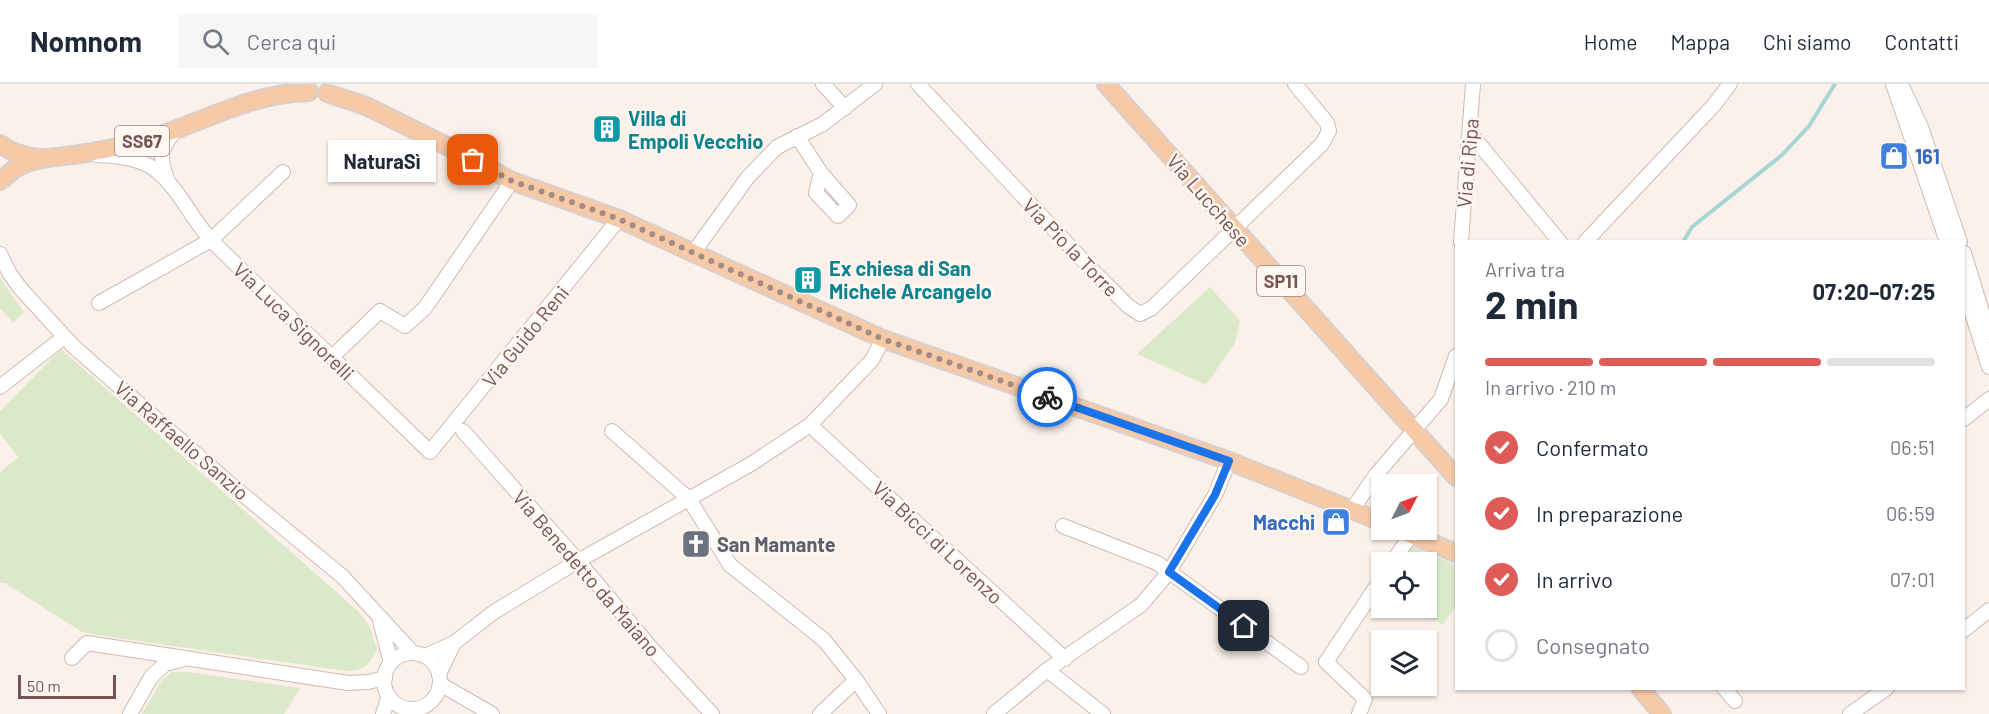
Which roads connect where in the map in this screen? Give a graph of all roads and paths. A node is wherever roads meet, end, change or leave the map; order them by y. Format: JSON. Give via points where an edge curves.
{"nodes":[{"id":1,"x":263,"y":84,"type":"edge"},
{"id":2,"x":343,"y":84,"type":"edge"},
{"id":3,"x":823,"y":84,"type":"edge"},
{"id":4,"x":874,"y":84,"type":"edge"},
{"id":5,"x":918,"y":84,"type":"edge"},
{"id":6,"x":1106,"y":84,"type":"edge"},
{"id":7,"x":1295,"y":84,"type":"edge"},
{"id":8,"x":1473,"y":84,"type":"edge"},
{"id":9,"x":1730,"y":84,"type":"edge"},
{"id":10,"x":1893,"y":84,"type":"edge"},
{"id":11,"x":1901,"y":84,"type":"edge"},
{"id":12,"x":303,"y":88,"type":"edge"},
{"id":13,"x":327,"y":93,"type":"junction"},
{"id":14,"x":232,"y":106,"type":"junction"},
{"id":15,"x":846,"y":108,"type":"junction"},
{"id":16,"x":176,"y":129,"type":"junction"},
{"id":17,"x":1470,"y":133,"type":"junction"},
{"id":18,"x":797,"y":136,"type":"junction"},
{"id":19,"x":0,"y":145,"type":"edge"},
{"id":20,"x":81,"y":154,"type":"junction"},
{"id":21,"x":48,"y":158,"type":"junction"},
{"id":22,"x":284,"y":172,"type":"dead end"},
{"id":23,"x":821,"y":173,"type":"dead end"},
{"id":24,"x":167,"y":180,"type":"junction"},
{"id":25,"x":0,"y":181,"type":"edge"},
{"id":26,"x":512,"y":181,"type":"junction"},
{"id":27,"x":619,"y":219,"type":"junction"},
{"id":28,"x":1234,"y":229,"type":"junction"},
{"id":29,"x":211,"y":240,"type":"junction"},
{"id":30,"x":1461,"y":240,"type":"edge"},
{"id":31,"x":1558,"y":240,"type":"edge"},
{"id":32,"x":1587,"y":240,"type":"edge"},
{"id":33,"x":1946,"y":240,"type":"edge"},
{"id":34,"x":1959,"y":240,"type":"edge"},
{"id":35,"x":693,"y":253,"type":"junction"},
{"id":36,"x":0,"y":254,"type":"edge"},
{"id":37,"x":1965,"y":256,"type":"edge"},
{"id":38,"x":1965,"y":291,"type":"edge"},
{"id":39,"x":99,"y":303,"type":"dead end"},
{"id":40,"x":1989,"y":335,"type":"edge"},
{"id":41,"x":64,"y":337,"type":"junction"},
{"id":42,"x":883,"y":339,"type":"junction"},
{"id":43,"x":332,"y":357,"type":"junction"},
{"id":44,"x":1455,"y":359,"type":"edge"},
{"id":45,"x":1989,"y":367,"type":"edge"},
{"id":46,"x":0,"y":387,"type":"edge"},
{"id":47,"x":1989,"y":399,"type":"edge"},
{"id":48,"x":1965,"y":418,"type":"edge"},
{"id":49,"x":810,"y":425,"type":"junction"},
{"id":50,"x":1415,"y":429,"type":"junction"},
{"id":51,"x":463,"y":431,"type":"dead end"},
{"id":52,"x":612,"y":431,"type":"dead end"},
{"id":53,"x":430,"y":452,"type":"joint"},
{"id":54,"x":1229,"y":461,"type":"junction"},
{"id":55,"x":1455,"y":476,"type":"edge"},
{"id":56,"x":689,"y":499,"type":"junction"},
{"id":57,"x":1352,"y":510,"type":"junction"},
{"id":58,"x":1371,"y":518,"type":"edge"},
{"id":59,"x":1063,"y":526,"type":"dead end"},
{"id":60,"x":1425,"y":540,"type":"edge"},
{"id":61,"x":1455,"y":553,"type":"edge"},
{"id":62,"x":579,"y":561,"type":"junction"},
{"id":63,"x":1169,"y":572,"type":"junction"},
{"id":64,"x":1371,"y":594,"type":"edge"},
{"id":65,"x":1989,"y":610,"type":"edge"},
{"id":66,"x":377,"y":614,"type":"junction"},
{"id":67,"x":1965,"y":629,"type":"edge"},
{"id":68,"x":454,"y":643,"type":"junction"},
{"id":69,"x":419,"y":655,"type":"junction"},
{"id":70,"x":72,"y":658,"type":"dead end"},
{"id":71,"x":186,"y":658,"type":"junction"},
{"id":72,"x":1065,"y":659,"type":"junction"},
{"id":73,"x":391,"y":663,"type":"junction"},
{"id":74,"x":1301,"y":667,"type":"dead end"},
{"id":75,"x":1047,"y":670,"type":"junction"},
{"id":76,"x":385,"y":678,"type":"junction"},
{"id":77,"x":440,"y":679,"type":"junction"},
{"id":78,"x":856,"y":680,"type":"junction"},
{"id":79,"x":1642,"y":690,"type":"edge"},
{"id":80,"x":1726,"y":690,"type":"edge"},
{"id":81,"x":1886,"y":690,"type":"edge"},
{"id":82,"x":389,"y":696,"type":"junction"},
{"id":83,"x":1735,"y":701,"type":"dead end"},
{"id":84,"x":477,"y":704,"type":"junction"},
{"id":85,"x":418,"y":709,"type":"edge"},
{"id":86,"x":130,"y":714,"type":"edge"},
{"id":87,"x":383,"y":714,"type":"edge"},
{"id":88,"x":492,"y":714,"type":"edge"},
{"id":89,"x":712,"y":714,"type":"edge"},
{"id":90,"x":820,"y":714,"type":"edge"},
{"id":91,"x":879,"y":714,"type":"edge"},
{"id":92,"x":994,"y":714,"type":"edge"},
{"id":93,"x":1103,"y":714,"type":"edge"},
{"id":94,"x":1359,"y":714,"type":"edge"},
{"id":95,"x":1662,"y":714,"type":"edge"},
{"id":96,"x":1850,"y":714,"type":"edge"}],
"edges":[{"from":1,"to":14,"type":"main road","number":"SS67"},
{"from":2,"to":13,"type":"main road"},
{"from":3,"to":15,"type":"street"},
{"from":4,"to":15,"type":"street"},
{"from":5,"to":28,"type":"street","name":"Via Pio la Torre","via":[[1092,270],[1140,314],[1152,308]]},
{"from":6,"to":28,"type":"main road","name":"Via Lucchese","number":"SP11"},
{"from":7,"to":28,"type":"street","name":"Via Pio la Torre","via":[[1322,115],[1329,130],[1322,144]]},
{"from":8,"to":17,"type":"street","name":"Via di Ripa"},
{"from":9,"to":32,"type":"street"},
{"from":10,"to":33,"type":"street"},
{"from":11,"to":34,"type":"street","via":[[1921,127]]},
{"from":12,"to":13,"type":"main road","number":"SS67"},
{"from":12,"to":14,"type":"main road","number":"SS67"},
{"from":13,"to":26,"type":"main road","via":[[374,110]]},
{"from":14,"to":16,"type":"main road","number":"SS67"},
{"from":15,"to":18,"type":"street"},
{"from":16,"to":20,"type":"main road","number":"SS67","via":[[139,142]]},
{"from":16,"to":24,"type":"street","via":[[160,156]]},
{"from":17,"to":30,"type":"street","name":"Via di Ripa"},
{"from":17,"to":31,"type":"street"},
{"from":18,"to":23,"type":"street"},
{"from":18,"to":35,"type":"street","via":[[777,147],[748,177]]},
{"from":19,"to":21,"type":"main road","number":"SS67","via":[[22,155]]},
{"from":19,"to":25,"type":"main road","number":"SS67","via":[[5,160]]},
{"from":20,"to":21,"type":"main road","number":"SS67"},
{"from":20,"to":24,"type":"street","via":[[140,161]]},
{"from":21,"to":25,"type":"main road","number":"SS67","via":[[15,168]]},
{"from":22,"to":29,"type":"street"},
{"from":24,"to":29,"type":"street","name":"Via Luca Signorelli"},
{"from":26,"to":27,"type":"main road"},
{"from":26,"to":43,"type":"street","via":[[425,308],[405,326],[380,311]]},
{"from":27,"to":35,"type":"main road"},
{"from":27,"to":53,"type":"street","name":"Via Guido Reni"},
{"from":28,"to":50,"type":"main road","name":"Via Lucchese","number":"SP11"},
{"from":29,"to":39,"type":"street"},
{"from":29,"to":43,"type":"street","name":"Via Luca Signorelli"},
{"from":35,"to":42,"type":"main road"},
{"from":36,"to":41,"type":"street","name":"Via Raffaello Sanzio","via":[[20,288]]},
{"from":37,"to":40,"type":"street"},
{"from":38,"to":45,"type":"street"},
{"from":41,"to":46,"type":"street"},
{"from":41,"to":66,"type":"street","name":"Via Raffaello Sanzio","via":[[235,488],[342,576]]},
{"from":42,"to":49,"type":"street","via":[[872,360]]},
{"from":42,"to":54,"type":"main road"},
{"from":43,"to":53,"type":"street","name":"Via Luca Signorelli"},
{"from":44,"to":50,"type":"street","via":[[1441,399]]},
{"from":47,"to":48,"type":"street"},
{"from":49,"to":56,"type":"street"},
{"from":49,"to":72,"type":"street","name":"Via Bicci di Lorenzo"},
{"from":50,"to":55,"type":"main road","name":"Via Lucchese","number":"SP11"},
{"from":50,"to":57,"type":"street"},
{"from":51,"to":62,"type":"street","name":"Via Benedetto da Maiano"},
{"from":52,"to":56,"type":"street"},
{"from":54,"to":57,"type":"main road"},
{"from":54,"to":63,"type":"street","via":[[1215,495]]},
{"from":56,"to":62,"type":"street"},
{"from":56,"to":78,"type":"street","via":[[730,565],[824,640]]},
{"from":57,"to":58,"type":"main road"},
{"from":59,"to":63,"type":"street","via":[[1157,563]]},
{"from":60,"to":61,"type":"main road"},
{"from":62,"to":68,"type":"street","via":[[494,612]]},
{"from":62,"to":89,"type":"street","name":"Via Benedetto da Maiano"},
{"from":63,"to":72,"type":"street","via":[[1141,604]]},
{"from":63,"to":74,"type":"street"},
{"from":64,"to":94,"type":"street","via":[[1326,662],[1365,699]]},
{"from":65,"to":67,"type":"street"},
{"from":66,"to":69,"type":"street","name":"Via Raffaello Sanzio"},
{"from":66,"to":73,"type":"street","name":"Via Raffaello Sanzio"},
{"from":68,"to":69,"type":"street"},
{"from":68,"to":77,"type":"street"},
{"from":69,"to":73,"type":"street","via":[[398,657]]},
{"from":69,"to":77,"type":"street","via":[[432,662]]},
{"from":70,"to":71,"type":"street","via":[[87,643]]},
{"from":71,"to":76,"type":"street","via":[[348,683]]},
{"from":71,"to":86,"type":"street","via":[[165,664],[152,677]]},
{"from":72,"to":75,"type":"street"},
{"from":73,"to":76,"type":"street"},
{"from":75,"to":92,"type":"street"},
{"from":75,"to":93,"type":"street"},
{"from":76,"to":82,"type":"street"},
{"from":77,"to":84,"type":"street"},
{"from":77,"to":85,"type":"street","via":[[438,692]]},
{"from":78,"to":90,"type":"street"},
{"from":78,"to":91,"type":"street"},
{"from":79,"to":95,"type":"main road"},
{"from":80,"to":83,"type":"street"},
{"from":81,"to":96,"type":"street"},
{"from":82,"to":85,"type":"street","via":[[402,706]]},
{"from":82,"to":87,"type":"street"},
{"from":84,"to":85,"type":"street","via":[[448,700]]},
{"from":84,"to":88,"type":"street"}]}
